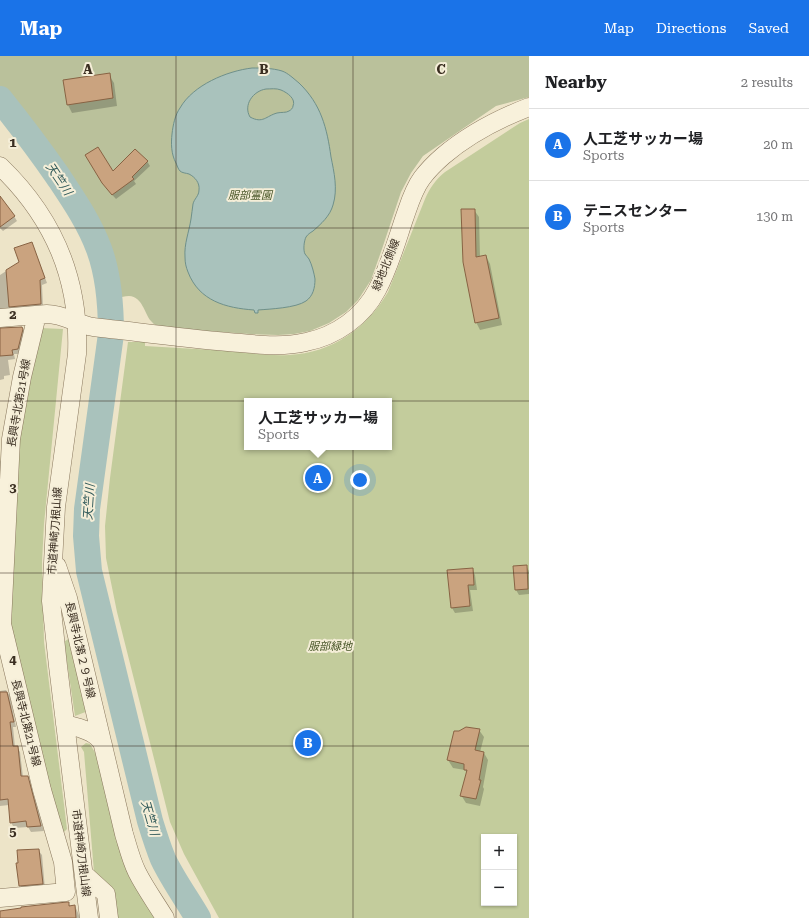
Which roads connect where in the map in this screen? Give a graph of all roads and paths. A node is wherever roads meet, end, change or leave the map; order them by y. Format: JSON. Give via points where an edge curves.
{"nodes":[{"id":1,"x":529,"y":107,"type":"edge"},
{"id":2,"x":0,"y":166,"type":"edge"},
{"id":3,"x":37,"y":315,"type":"junction"},
{"id":4,"x":0,"y":318,"type":"edge"},
{"id":5,"x":85,"y":324,"type":"junction"},
{"id":6,"x":5,"y":440,"type":"edge"},
{"id":7,"x":54,"y":557,"type":"junction"},
{"id":8,"x":7,"y":678,"type":"edge"},
{"id":9,"x":65,"y":724,"type":"junction"},
{"id":10,"x":103,"y":745,"type":"junction"},
{"id":11,"x":84,"y":874,"type":"junction"},
{"id":12,"x":0,"y":898,"type":"edge"},
{"id":13,"x":89,"y":918,"type":"edge"},
{"id":14,"x":109,"y":918,"type":"edge"},
{"id":15,"x":166,"y":918,"type":"edge"}],
"edges":[{"from":1,"to":5,"type":"street","name":"緑地北側線","via":[[485,127],[453,148],[425,174],[413,195],[377,290],[358,315],[337,331],[305,343],[280,345],[210,340]]},
{"from":2,"to":5,"type":"street","name":"市道神崎刀根山線","via":[[21,188],[45,220],[61,254],[75,303]]},
{"from":3,"to":4,"type":"street","name":"緑地北側線"},
{"from":3,"to":5,"type":"street","name":"緑地北側線","via":[[53,314]]},
{"from":3,"to":6,"type":"street","name":"長興寺北第21号線"},
{"from":5,"to":7,"type":"street","name":"市道神崎刀根山線","via":[[77,354],[58,484]]},
{"from":6,"to":8,"type":"street","name":"長興寺北第21号線","via":[[2,624]]},
{"from":7,"to":9,"type":"street","name":"市道神崎刀根山線","via":[[51,601]]},
{"from":7,"to":10,"type":"street","name":"長興寺北第２９号線","via":[[68,598]]},
{"from":8,"to":12,"type":"street","name":"長興寺北第21号線","via":[[63,862],[66,892]]},
{"from":9,"to":10,"type":"street","via":[[95,735]]},
{"from":9,"to":11,"type":"street","name":"市道神崎刀根山線"},
{"from":10,"to":15,"type":"street","name":"長興寺北第２９号線","via":[[130,854],[137,872]]},
{"from":11,"to":13,"type":"street","name":"市道神崎刀根山線"},
{"from":11,"to":14,"type":"street","via":[[106,894]]}]}
